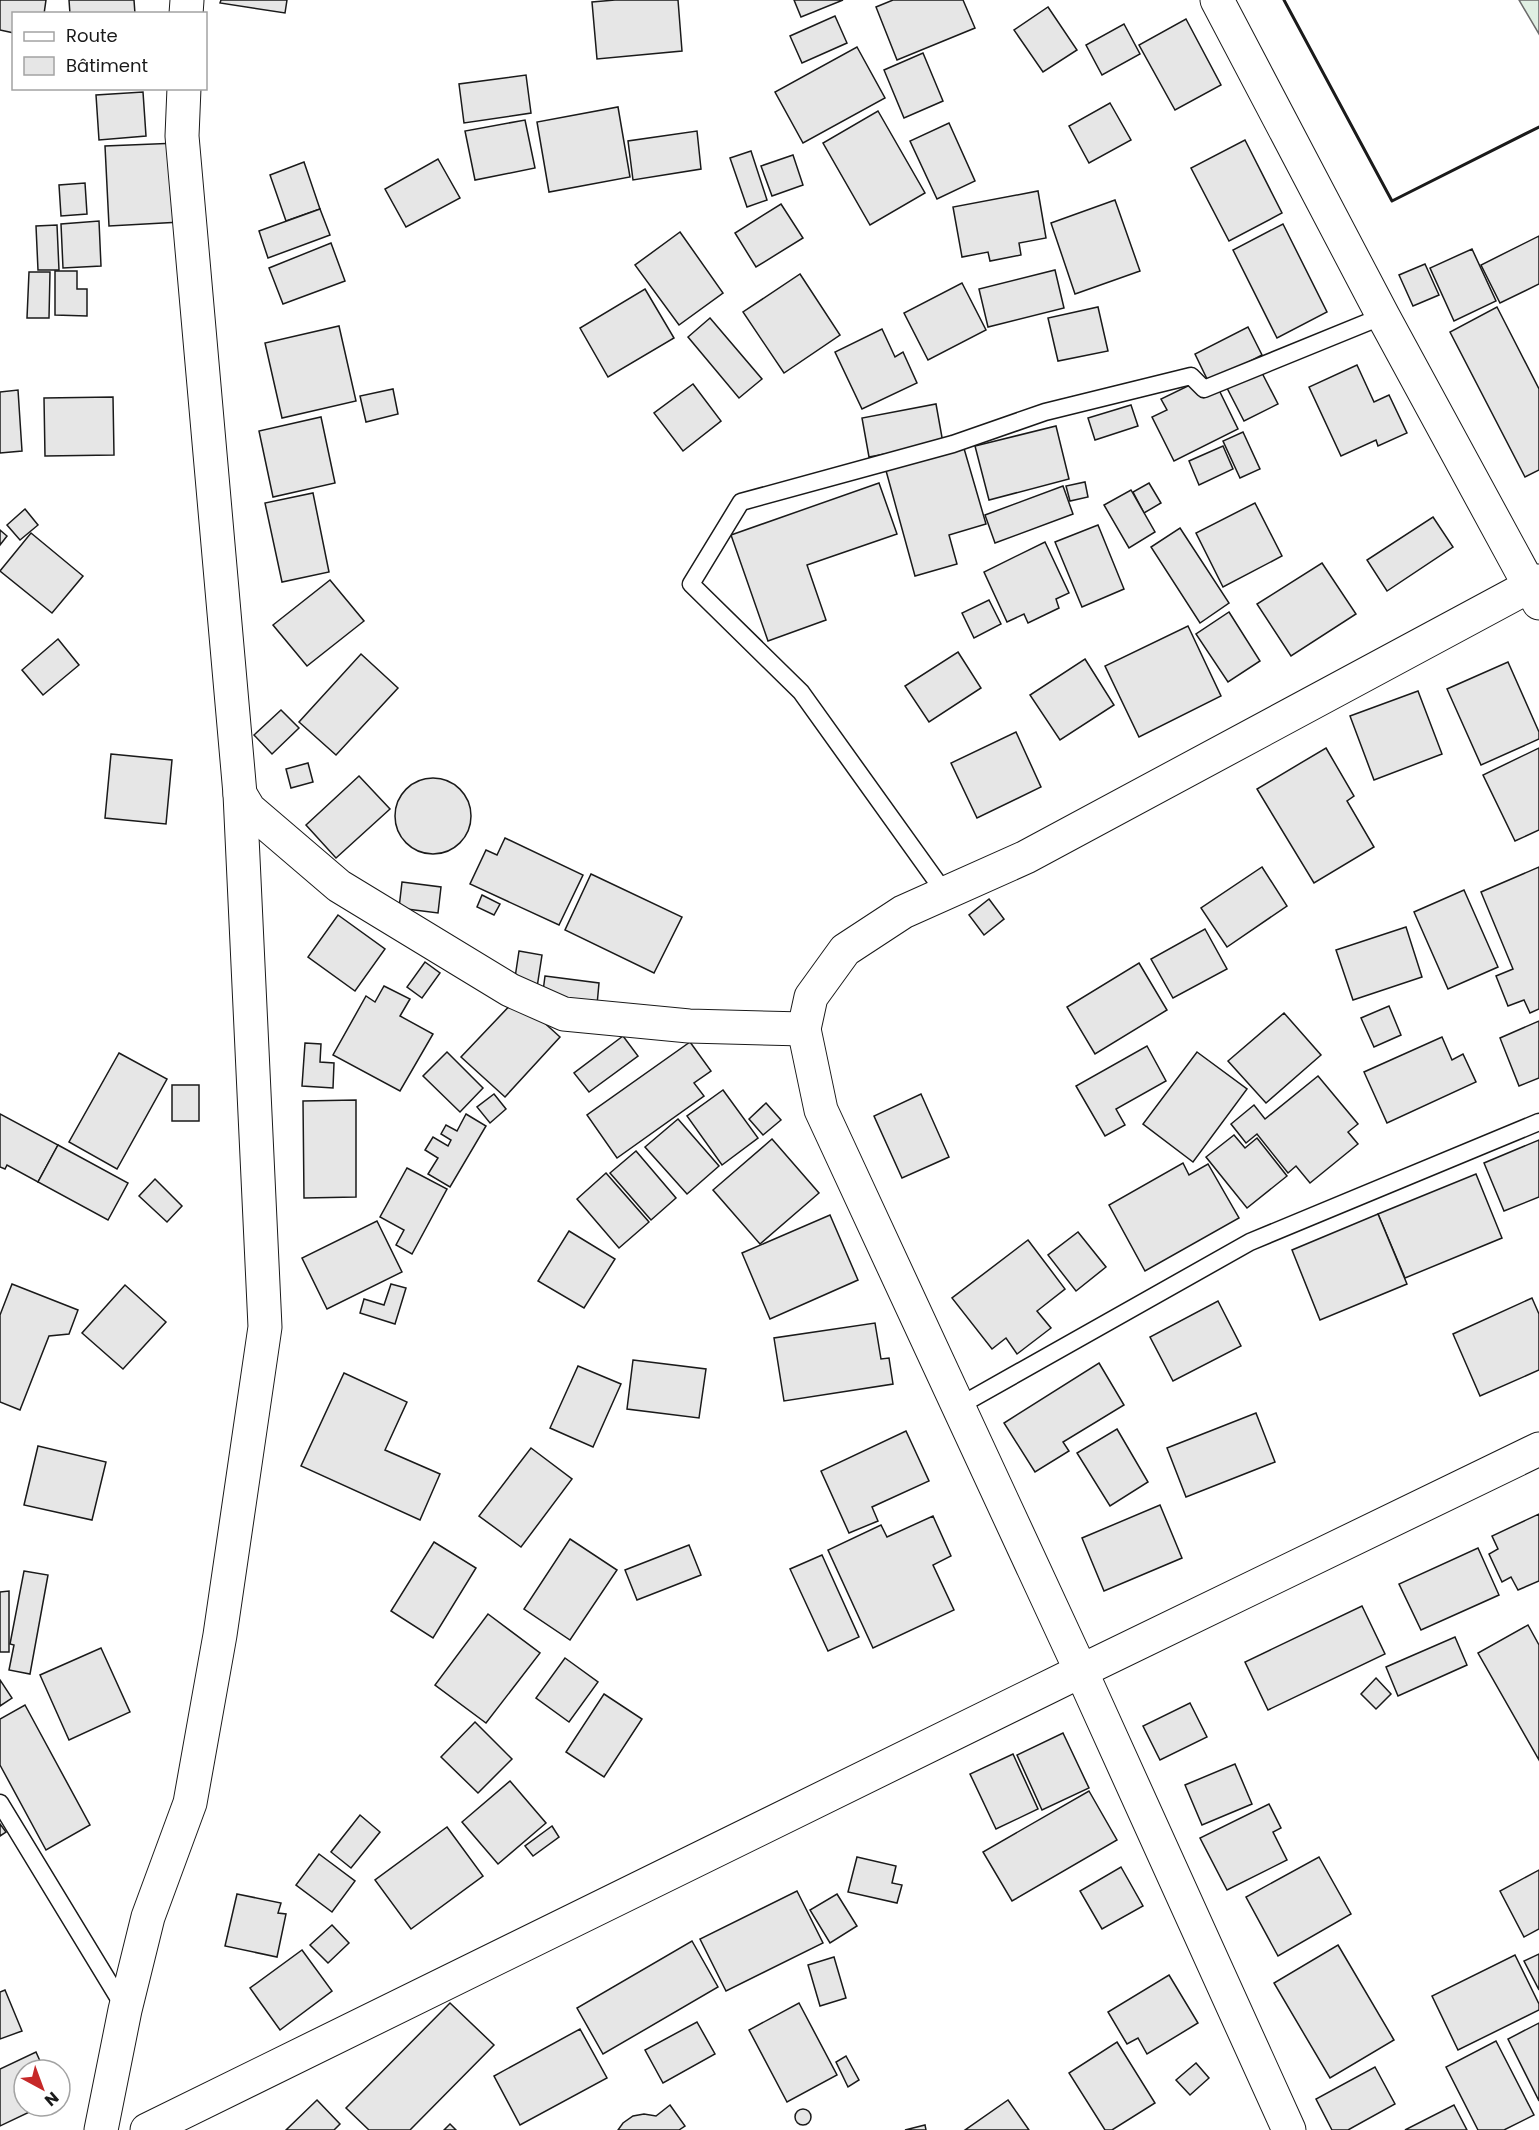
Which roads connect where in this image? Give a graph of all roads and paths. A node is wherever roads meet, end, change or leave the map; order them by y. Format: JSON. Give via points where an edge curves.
{"nodes":[{"id":1,"x":1218,"y":0,"type":"edge"},
{"id":2,"x":184,"y":90,"type":"edge"},
{"id":3,"x":1383,"y":316,"type":"junction"},
{"id":4,"x":1536,"y":590,"type":"edge"},
{"id":5,"x":240,"y":794,"type":"junction"},
{"id":6,"x":945,"y":893,"type":"junction"},
{"id":7,"x":804,"y":1029,"type":"junction"},
{"id":8,"x":1539,"y":1122,"type":"edge"},
{"id":9,"x":959,"y":1406,"type":"junction"},
{"id":10,"x":1539,"y":1449,"type":"edge"},
{"id":11,"x":1081,"y":1671,"type":"junction"},
{"id":12,"x":0,"y":1803,"type":"edge"},
{"id":13,"x":125,"y":2010,"type":"junction"},
{"id":14,"x":101,"y":2130,"type":"edge"},
{"id":15,"x":147,"y":2130,"type":"edge"},
{"id":16,"x":1289,"y":2130,"type":"edge"}],
"edges":[{"from":1,"to":3,"type":"street"},
{"from":2,"to":5,"type":"street","via":[[182,136]]},
{"from":3,"to":4,"type":"street"},
{"from":3,"to":6,"type":"lane","via":[[1204,389],[1191,376],[1057,409],[953,444],[741,502],[691,584],[801,692]]},
{"from":4,"to":6,"type":"street","via":[[1026,857]]},
{"from":5,"to":7,"type":"street","via":[[249,809],[339,886],[510,990],[564,1014],[689,1026]]},
{"from":5,"to":13,"type":"street","via":[[265,1327],[220,1635],[190,1803],[148,1917]]},
{"from":6,"to":7,"type":"street","via":[[903,912],[845,950],[811,997]]},
{"from":7,"to":9,"type":"street","via":[[822,1110]]},
{"from":8,"to":9,"type":"lane","via":[[1250,1242]]},
{"from":9,"to":11,"type":"street"},
{"from":10,"to":11,"type":"street"},
{"from":11,"to":15,"type":"street"},
{"from":11,"to":16,"type":"street"},
{"from":12,"to":13,"type":"lane"},
{"from":13,"to":14,"type":"street"}]}
